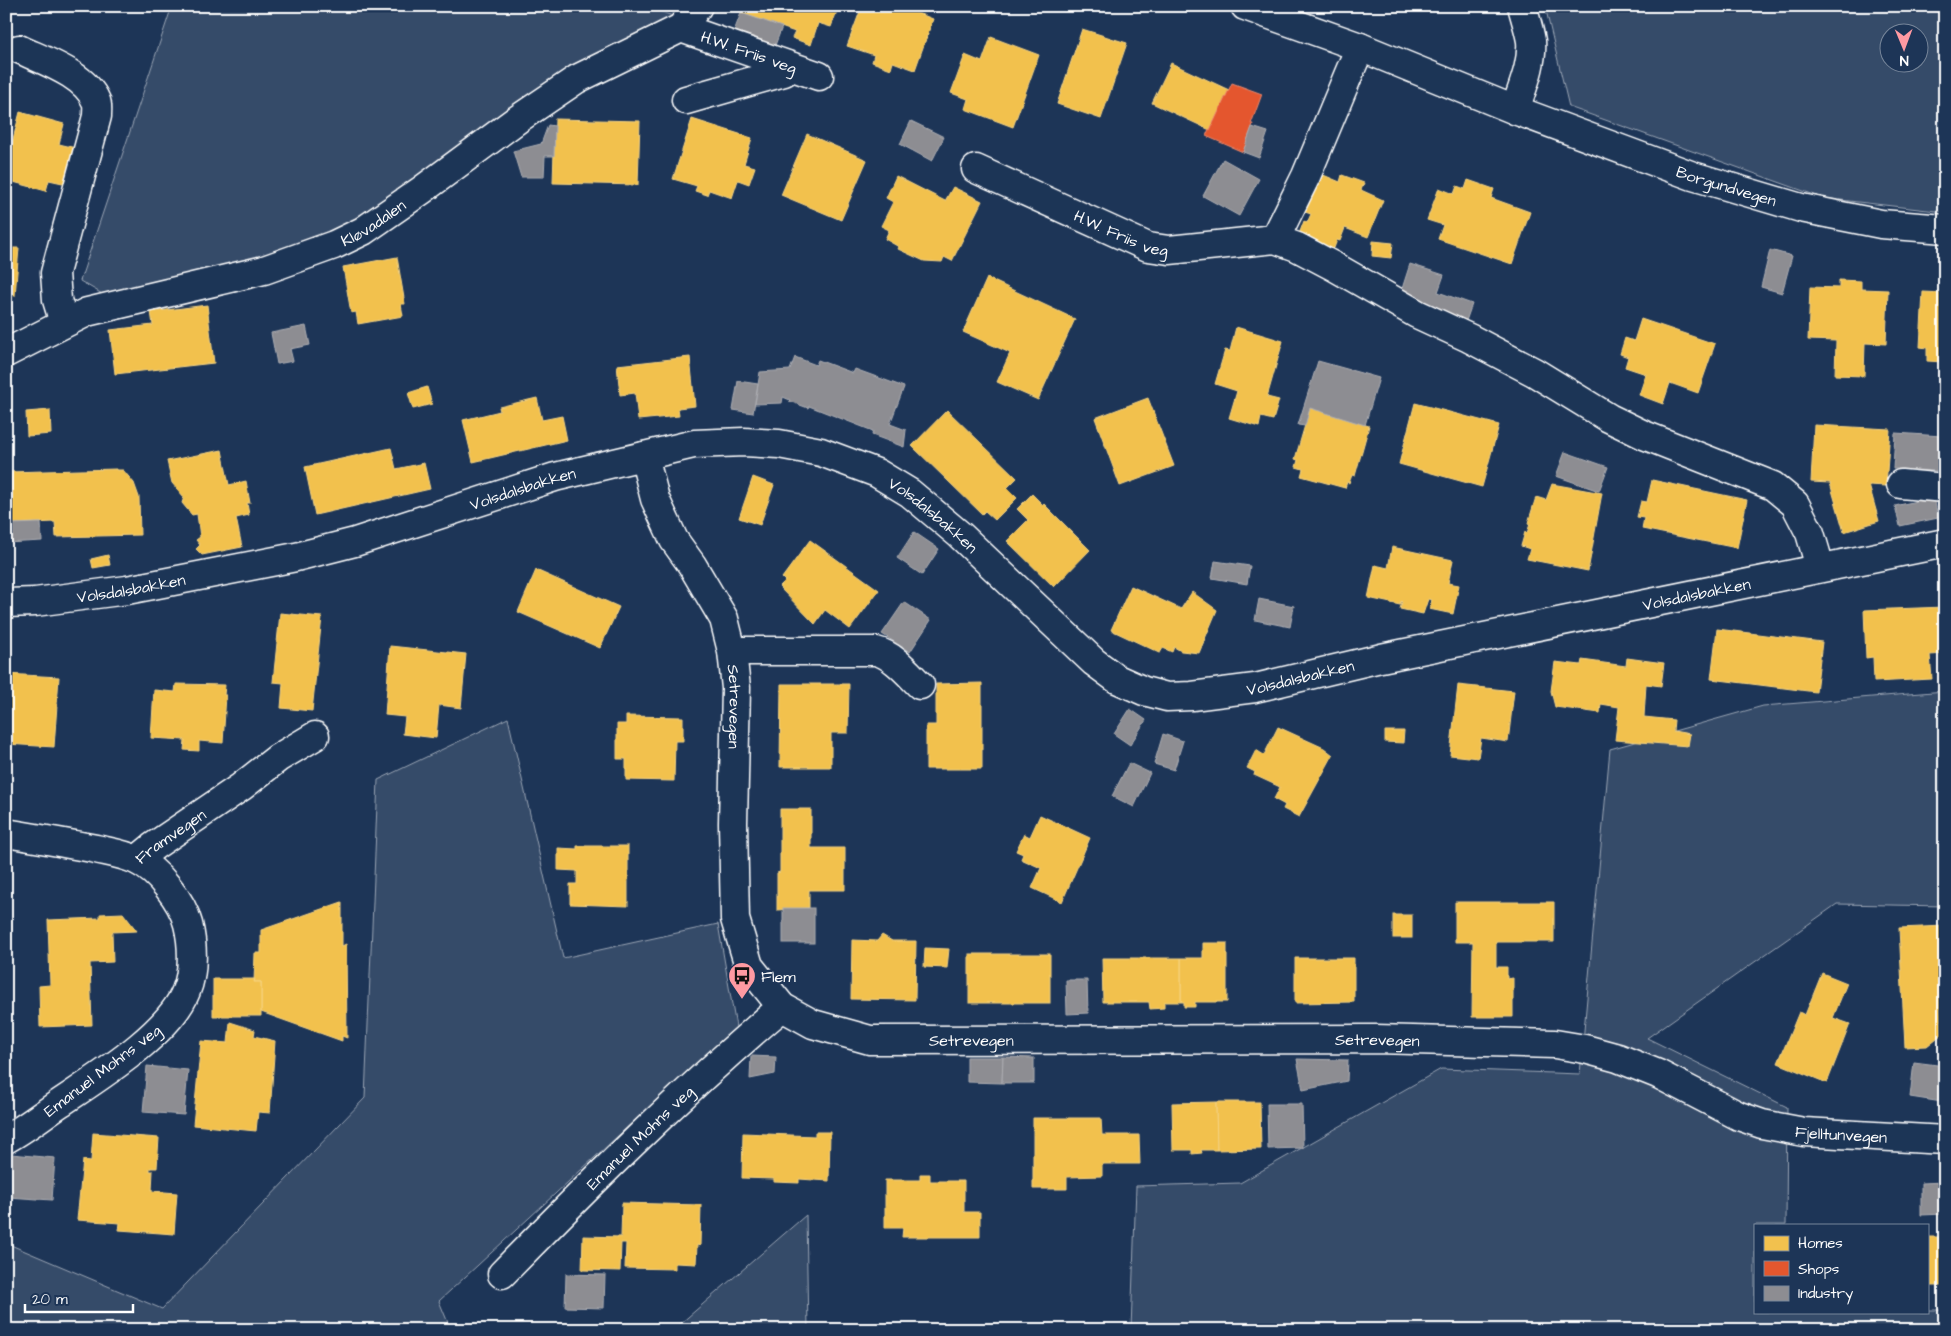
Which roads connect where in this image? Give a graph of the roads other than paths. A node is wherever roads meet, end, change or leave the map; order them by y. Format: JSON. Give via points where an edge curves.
{"nodes":[{"id":1,"x":698,"y":6,"type":"edge"},
{"id":2,"x":1245,"y":6,"type":"edge"},
{"id":3,"x":1522,"y":6,"type":"edge"},
{"id":4,"x":681,"y":28,"type":"junction"},
{"id":5,"x":1360,"y":47,"type":"junction"},
{"id":6,"x":19,"y":49,"type":"dead end"},
{"id":7,"x":792,"y":67,"type":"junction"},
{"id":8,"x":819,"y":76,"type":"dead end"},
{"id":9,"x":686,"y":100,"type":"dead end"},
{"id":10,"x":1515,"y":110,"type":"junction"},
{"id":11,"x":976,"y":169,"type":"dead end"},
{"id":12,"x":1945,"y":229,"type":"edge"},
{"id":13,"x":1275,"y":239,"type":"junction"},
{"id":14,"x":64,"y":323,"type":"junction"},
{"id":15,"x":6,"y":353,"type":"edge"},
{"id":16,"x":644,"y":456,"type":"junction"},
{"id":17,"x":1900,"y":484,"type":"dead end"},
{"id":18,"x":1945,"y":488,"type":"edge"},
{"id":19,"x":1945,"y":543,"type":"edge"},
{"id":20,"x":1820,"y":567,"type":"junction"},
{"id":21,"x":6,"y":602,"type":"edge"},
{"id":22,"x":732,"y":651,"type":"junction"},
{"id":23,"x":920,"y":685,"type":"dead end"},
{"id":24,"x":314,"y":736,"type":"dead end"},
{"id":25,"x":6,"y":833,"type":"edge"},
{"id":26,"x":138,"y":860,"type":"junction"},
{"id":27,"x":782,"y":1007,"type":"junction"},
{"id":28,"x":1739,"y":1116,"type":"joint"},
{"id":29,"x":6,"y":1139,"type":"edge"},
{"id":30,"x":1945,"y":1140,"type":"edge"},
{"id":31,"x":502,"y":1274,"type":"dead end"}],
"edges":[{"from":1,"to":4,"type":"street","name":"Kløvadalen"},
{"from":2,"to":5,"type":"street","name":"Borgundvegen"},
{"from":3,"to":10,"type":"street","via":[[1531,41],[1530,60]]},
{"from":4,"to":7,"type":"street","name":"H.W. Friis veg"},
{"from":4,"to":14,"type":"street","name":"Kløvadalen","via":[[577,79],[363,231],[334,245],[264,270],[87,312]]},
{"from":5,"to":10,"type":"street","name":"Borgundvegen"},
{"from":5,"to":13,"type":"street","via":[[1306,176]]},
{"from":6,"to":14,"type":"street","via":[[82,82],[97,103],[97,116],[55,274],[57,300]]},
{"from":7,"to":8,"type":"street","name":"H.W. Friis veg"},
{"from":7,"to":9,"type":"street"},
{"from":10,"to":12,"type":"street","name":"Borgundvegen","via":[[1693,176],[1761,197],[1881,224]]},
{"from":11,"to":13,"type":"street","name":"H.W. Friis veg","via":[[1148,247],[1169,250]]},
{"from":13,"to":20,"type":"street","name":"H.W. Friis veg","via":[[1336,267],[1417,314],[1534,372],[1644,436],[1773,486],[1795,504],[1810,533]]},
{"from":14,"to":15,"type":"street","name":"Kløvadalen"},
{"from":16,"to":20,"type":"street","name":"Volsdalsbakken","via":[[694,444],[779,444],[821,452],[877,473],[910,493],[960,535],[1094,662],[1117,679],[1167,697],[1255,688],[1381,658]]},
{"from":16,"to":21,"type":"street","name":"Volsdalsbakken","via":[[555,477],[407,526],[296,557],[127,590],[35,602]]},
{"from":16,"to":22,"type":"street","name":"Setrevegen","via":[[655,499],[674,540],[724,619]]},
{"from":17,"to":18,"type":"street"},
{"from":19,"to":20,"type":"street","name":"Volsdalsbakken"},
{"from":22,"to":23,"type":"street","via":[[876,651],[900,666]]},
{"from":22,"to":27,"type":"street","name":"Setrevegen","via":[[736,688],[735,919],[749,966]]},
{"from":24,"to":26,"type":"street","name":"Framvegen","via":[[278,758]]},
{"from":25,"to":26,"type":"street","name":"Framvegen"},
{"from":26,"to":29,"type":"street","name":"Emanuel Mohns veg","via":[[175,896],[185,915],[190,933],[191,964],[187,990],[178,1008],[152,1037],[78,1092]]},
{"from":27,"to":28,"type":"street","name":"Setrevegen","via":[[813,1024],[870,1040],[1376,1039],[1555,1044],[1618,1058],[1658,1074]]},
{"from":27,"to":31,"type":"street","name":"Emanuel Mohns veg","via":[[723,1057]]},
{"from":28,"to":30,"type":"street","name":"Fjelltunvegen","via":[[1804,1132]]}]}
